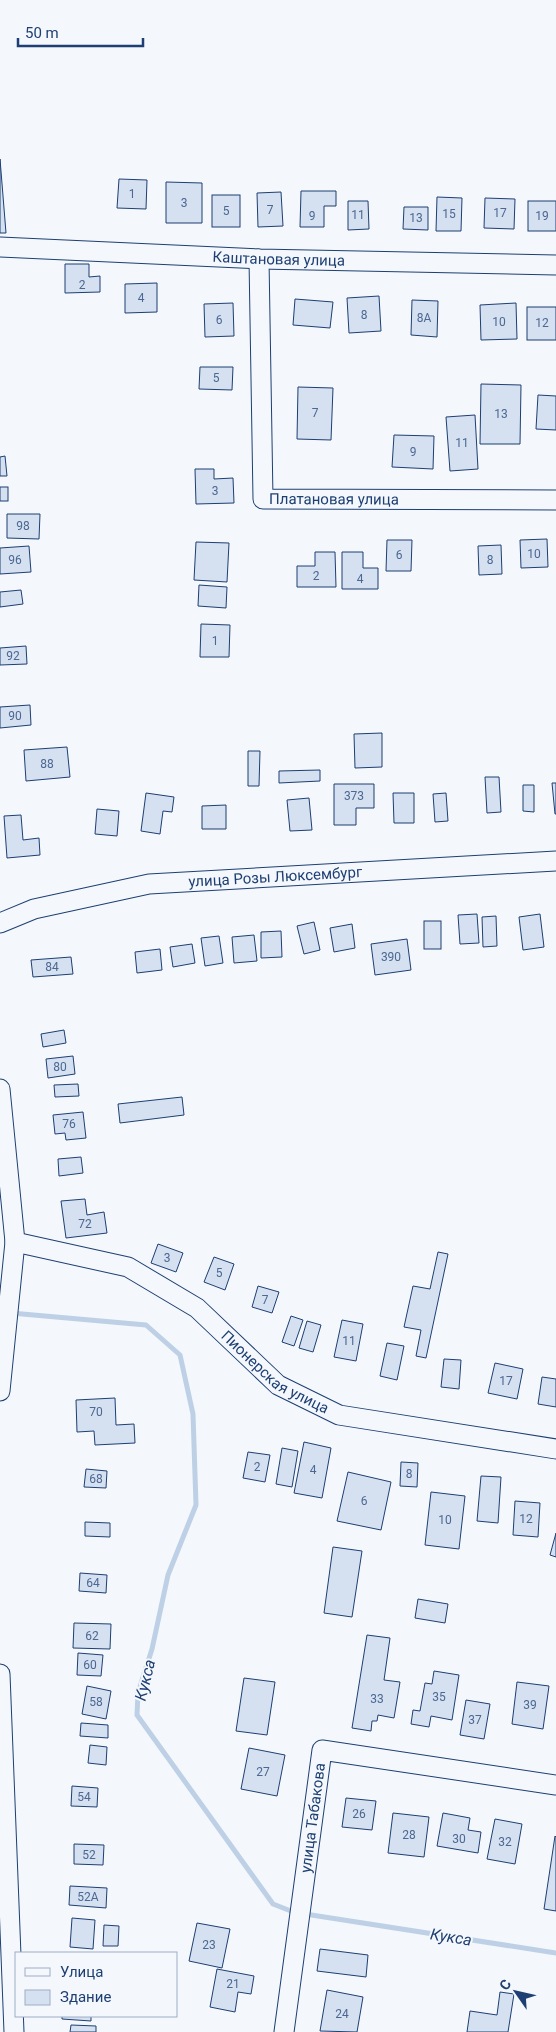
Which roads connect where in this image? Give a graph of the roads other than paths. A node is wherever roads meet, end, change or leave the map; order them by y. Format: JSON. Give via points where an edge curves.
{"nodes":[{"id":1,"x":0,"y":247,"type":"edge"},
{"id":2,"x":259,"y":259,"type":"junction"},
{"id":3,"x":556,"y":265,"type":"edge"},
{"id":4,"x":556,"y":500,"type":"edge"},
{"id":5,"x":556,"y":861,"type":"edge"},
{"id":6,"x":0,"y":923,"type":"edge"},
{"id":7,"x":0,"y":1089,"type":"edge"},
{"id":8,"x":15,"y":1242,"type":"junction"},
{"id":9,"x":0,"y":1391,"type":"edge"},
{"id":10,"x":556,"y":1449,"type":"edge"},
{"id":11,"x":0,"y":1674,"type":"edge"},
{"id":12,"x":556,"y":1785,"type":"edge"},
{"id":13,"x":4,"y":1895,"type":"edge"},
{"id":14,"x":14,"y":2032,"type":"edge"},
{"id":15,"x":284,"y":2032,"type":"edge"}],
"edges":[{"from":1,"to":2,"type":"street","name":"Каштановая улица"},
{"from":2,"to":3,"type":"street","name":"Каштановая улица"},
{"from":2,"to":4,"type":"street","name":"Платановая улица","via":[[263,500]]},
{"from":5,"to":6,"type":"street","name":"улица Розы Люксембург","via":[[149,884],[34,909]]},
{"from":7,"to":8,"type":"street"},
{"from":8,"to":9,"type":"street"},
{"from":8,"to":10,"type":"street","name":"Пионерская улица","via":[[128,1267],[197,1308],[278,1385],[339,1415]]},
{"from":11,"to":13,"type":"street"},
{"from":12,"to":15,"type":"street","name":"улица Табакова","via":[[322,1750]]},
{"from":13,"to":14,"type":"street"}]}
